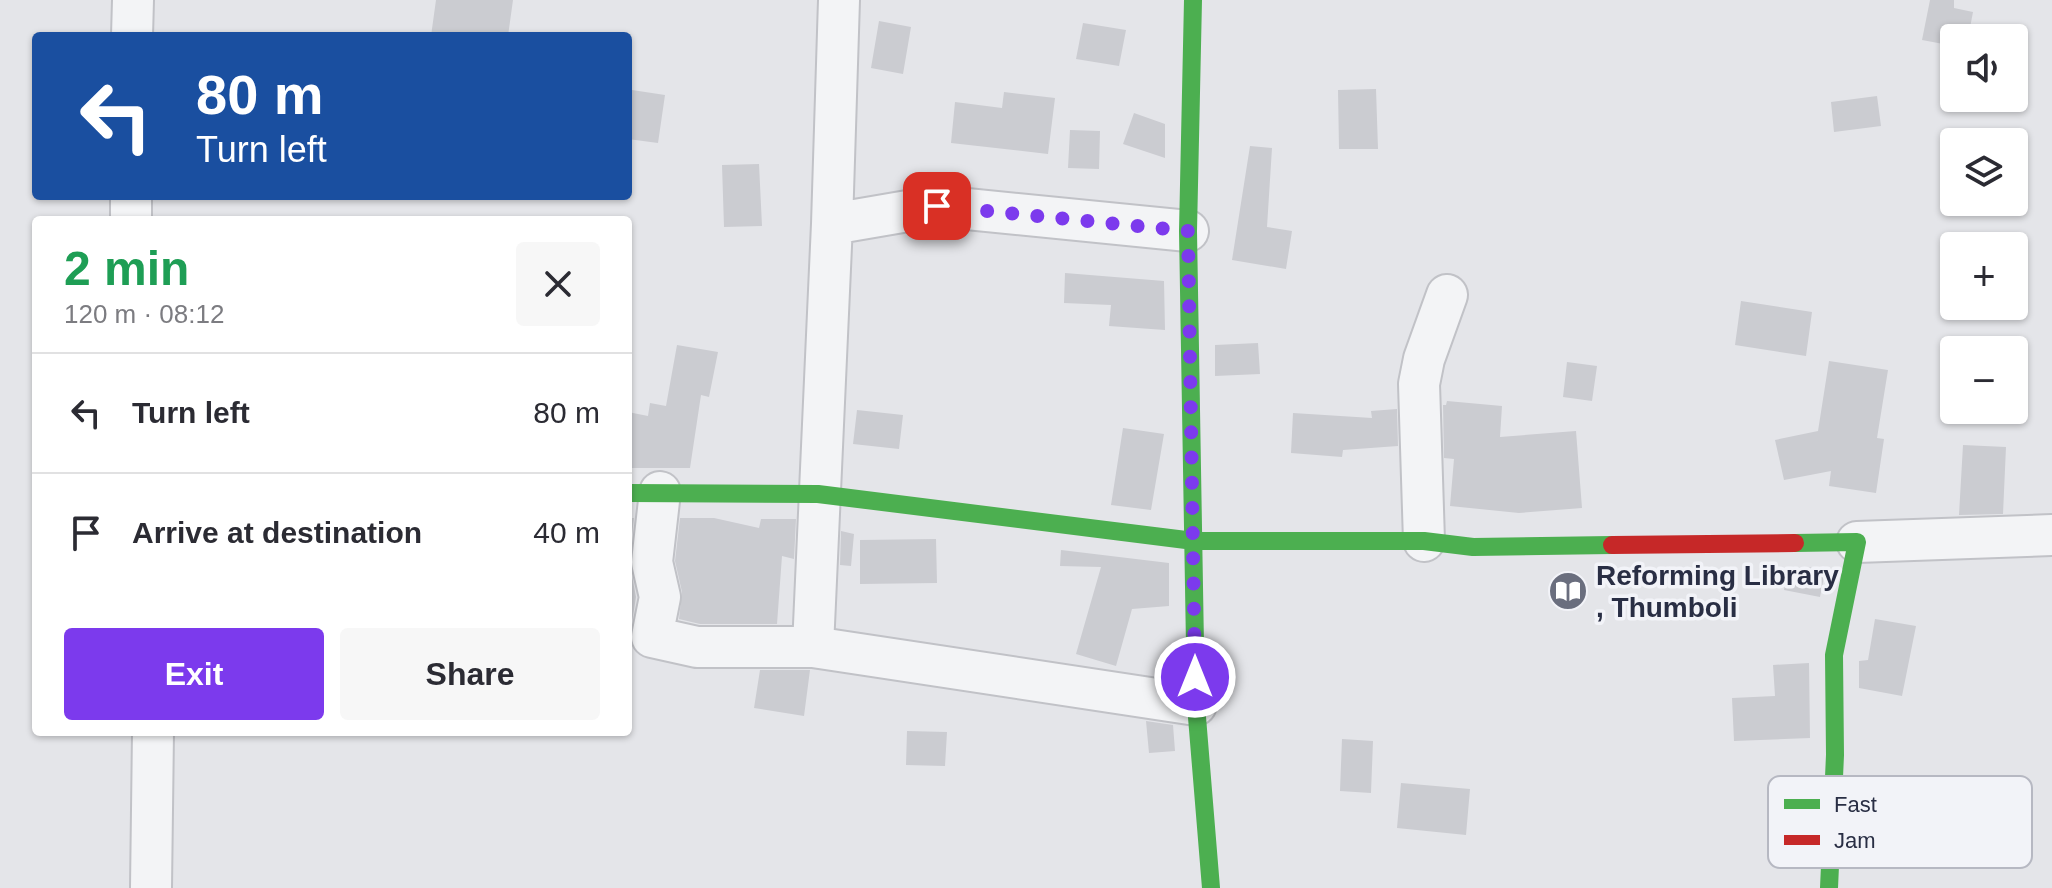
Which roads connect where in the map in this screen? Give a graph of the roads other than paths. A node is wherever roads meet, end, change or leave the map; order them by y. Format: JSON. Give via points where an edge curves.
{"nodes":[{"id":1,"x":133,"y":0,"type":"edge"},
{"id":2,"x":839,"y":0,"type":"edge"},
{"id":3,"x":1193,"y":0,"type":"edge"},
{"id":4,"x":132,"y":32,"type":"edge"},
{"id":5,"x":832,"y":224,"type":"junction"},
{"id":6,"x":1188,"y":231,"type":"junction"},
{"id":7,"x":1447,"y":295,"type":"dead end"},
{"id":8,"x":644,"y":492,"type":"edge"},
{"id":9,"x":818,"y":494,"type":"junction"},
{"id":10,"x":2052,"y":535,"type":"edge"},
{"id":11,"x":1194,"y":541,"type":"junction"},
{"id":12,"x":1424,"y":541,"type":"junction"},
{"id":13,"x":1857,"y":542,"type":"junction"},
{"id":14,"x":813,"y":647,"type":"junction"},
{"id":15,"x":1196,"y":705,"type":"junction"},
{"id":16,"x":153,"y":736,"type":"edge"},
{"id":17,"x":1834,"y":776,"type":"edge"},
{"id":18,"x":1830,"y":868,"type":"edge"},
{"id":19,"x":151,"y":888,"type":"edge"},
{"id":20,"x":1211,"y":888,"type":"edge"},
{"id":21,"x":1829,"y":888,"type":"edge"}],
"edges":[{"from":1,"to":4,"type":"street"},
{"from":2,"to":5,"type":"street"},
{"from":3,"to":6,"type":"street"},
{"from":5,"to":6,"type":"street","via":[[937,206]]},
{"from":5,"to":9,"type":"street"},
{"from":6,"to":11,"type":"street"},
{"from":7,"to":12,"type":"street","via":[[1419,384]]},
{"from":8,"to":9,"type":"street"},
{"from":8,"to":14,"type":"street","via":[[660,597],[652,637],[697,647]]},
{"from":9,"to":11,"type":"street"},
{"from":9,"to":14,"type":"street"},
{"from":10,"to":13,"type":"street"},
{"from":11,"to":12,"type":"street"},
{"from":11,"to":15,"type":"street"},
{"from":12,"to":13,"type":"street","via":[[1473,547]]},
{"from":13,"to":17,"type":"street","via":[[1834,655]]},
{"from":14,"to":15,"type":"street"},
{"from":15,"to":20,"type":"street"},
{"from":16,"to":19,"type":"street"},
{"from":18,"to":21,"type":"street"}]}
